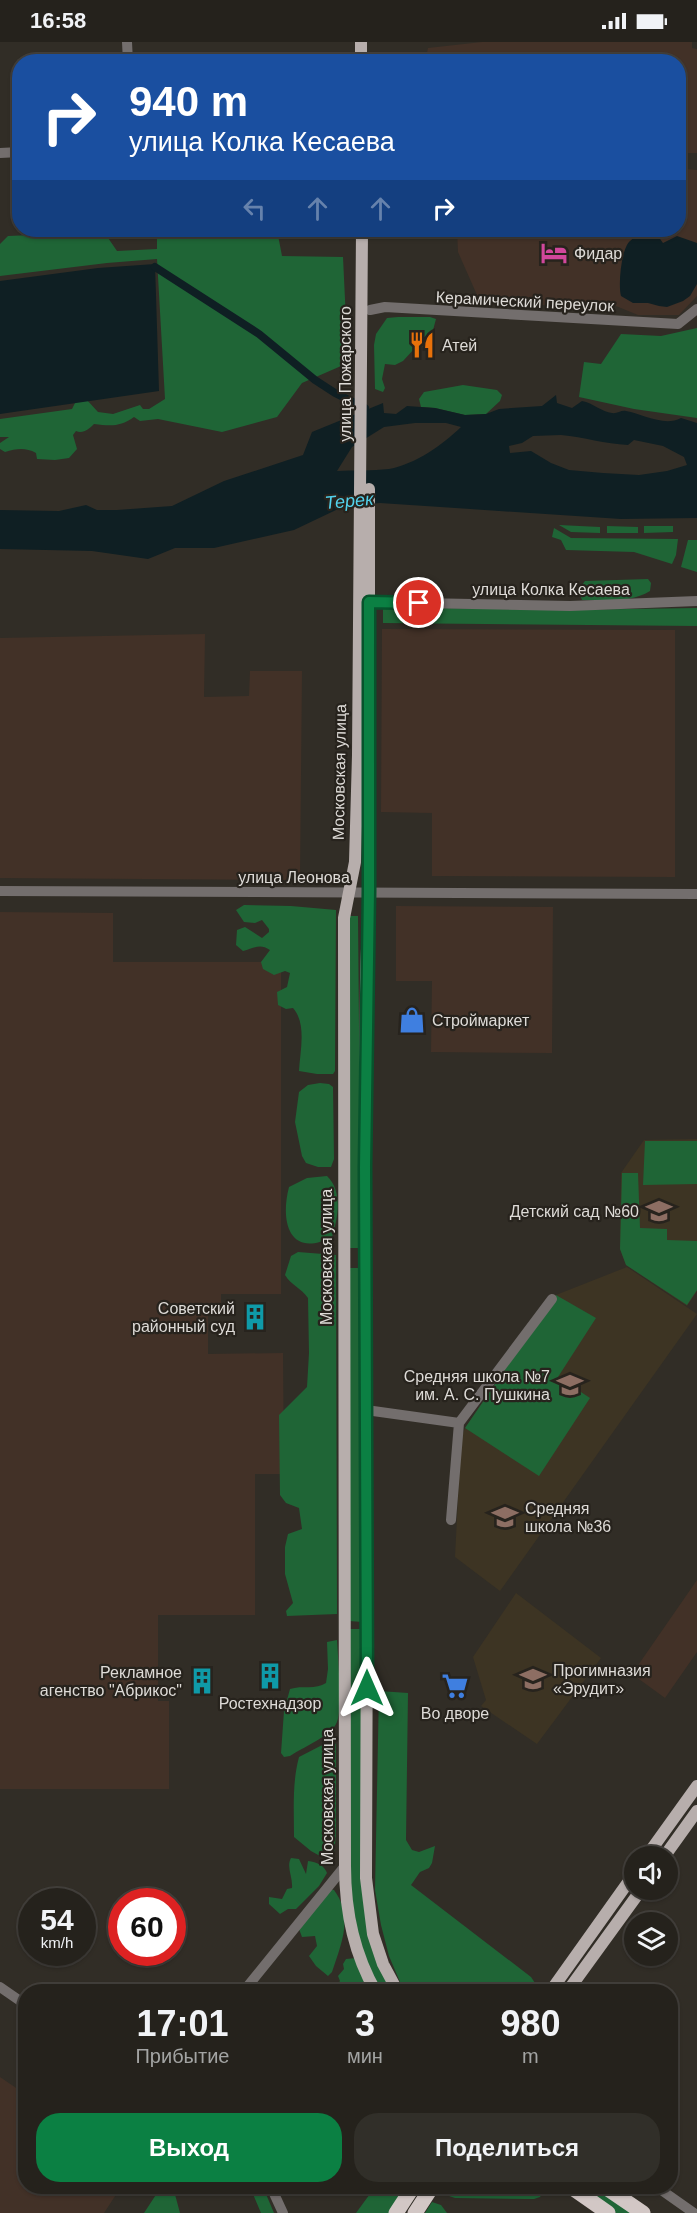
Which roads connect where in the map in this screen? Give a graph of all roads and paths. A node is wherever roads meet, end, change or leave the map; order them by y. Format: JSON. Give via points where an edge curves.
{"nodes":[{"id":1,"x":362,"y":237,"type":"edge"},
{"id":2,"x":370,"y":237,"type":"edge"},
{"id":3,"x":697,"y":309,"type":"edge"},
{"id":4,"x":370,"y":310,"type":"junction"},
{"id":5,"x":697,"y":321,"type":"edge"},
{"id":6,"x":678,"y":324,"type":"junction"},
{"id":7,"x":366,"y":366,"type":"junction"},
{"id":8,"x":365,"y":518,"type":"junction"},
{"id":9,"x":697,"y":601,"type":"edge"},
{"id":10,"x":369,"y":602,"type":"junction"},
{"id":11,"x":0,"y":891,"type":"edge"},
{"id":12,"x":369,"y":891,"type":"junction"},
{"id":13,"x":349,"y":892,"type":"junction"},
{"id":14,"x":697,"y":894,"type":"edge"},
{"id":15,"x":552,"y":1299,"type":"dead end"},
{"id":16,"x":366,"y":1410,"type":"junction"},
{"id":17,"x":459,"y":1423,"type":"junction"},
{"id":18,"x":451,"y":1520,"type":"dead end"},
{"id":19,"x":697,"y":1786,"type":"edge"},
{"id":20,"x":697,"y":1811,"type":"edge"},
{"id":21,"x":654,"y":1846,"type":"edge"},
{"id":22,"x":672,"y":1846,"type":"edge"},
{"id":23,"x":345,"y":1866,"type":"junction"},
{"id":24,"x":624,"y":1888,"type":"edge"},
{"id":25,"x":634,"y":1900,"type":"edge"},
{"id":26,"x":249,"y":1984,"type":"edge"},
{"id":27,"x":372,"y":1984,"type":"edge"},
{"id":28,"x":394,"y":1984,"type":"edge"},
{"id":29,"x":556,"y":1984,"type":"edge"},
{"id":30,"x":573,"y":1984,"type":"edge"},
{"id":31,"x":0,"y":1987,"type":"edge"},
{"id":32,"x":18,"y":1999,"type":"edge"},
{"id":33,"x":274,"y":2194,"type":"edge"},
{"id":34,"x":408,"y":2194,"type":"edge"},
{"id":35,"x":427,"y":2194,"type":"edge"},
{"id":36,"x":581,"y":2194,"type":"edge"},
{"id":37,"x":616,"y":2194,"type":"edge"},
{"id":38,"x":667,"y":2194,"type":"edge"},
{"id":39,"x":283,"y":2213,"type":"edge"},
{"id":40,"x":396,"y":2213,"type":"edge"},
{"id":41,"x":415,"y":2213,"type":"edge"},
{"id":42,"x":608,"y":2213,"type":"edge"},
{"id":43,"x":643,"y":2213,"type":"edge"},
{"id":44,"x":694,"y":2213,"type":"edge"}],
"edges":[{"from":1,"to":7,"type":"main road","name":"улица Пожарского"},
{"from":2,"to":4,"type":"main road","name":"улица Пожарского"},
{"from":3,"to":6,"type":"street"},
{"from":4,"to":6,"type":"street","name":"Керамический переулок","via":[[385,307]]},
{"from":4,"to":7,"type":"main road","name":"улица Пожарского"},
{"from":5,"to":6,"type":"street","name":"Керамический переулок"},
{"from":7,"to":8,"type":"main road","name":"улица Пожарского"},
{"from":8,"to":10,"type":"main road","name":"Московская улица"},
{"from":8,"to":13,"type":"main road","name":"Московская улица","via":[[355,862]]},
{"from":9,"to":10,"type":"street","name":"улица Колка Кесаева","via":[[580,606]]},
{"from":10,"to":12,"type":"main road","name":"Московская улица"},
{"from":11,"to":13,"type":"street","name":"улица Леонова"},
{"from":12,"to":13,"type":"street","name":"улица Леонова"},
{"from":12,"to":14,"type":"street","name":"улица Леонова"},
{"from":12,"to":16,"type":"main road","name":"Московская улица"},
{"from":13,"to":23,"type":"main road","name":"Московская улица","via":[[344,918]]},
{"from":15,"to":17,"type":"street"},
{"from":16,"to":17,"type":"street"},
{"from":16,"to":28,"type":"main road","name":"Московская улица","via":[[366,1878],[373,1934]]},
{"from":17,"to":18,"type":"street"},
{"from":19,"to":21,"type":"main road"},
{"from":20,"to":22,"type":"main road"},
{"from":23,"to":26,"type":"street"},
{"from":23,"to":27,"type":"main road","name":"Московская улица","via":[[346,1894],[358,1954]]},
{"from":24,"to":29,"type":"main road"},
{"from":25,"to":30,"type":"main road"},
{"from":31,"to":32,"type":"street"},
{"from":33,"to":39,"type":"street"},
{"from":34,"to":40,"type":"highway"},
{"from":35,"to":41,"type":"highway"},
{"from":36,"to":42,"type":"highway"},
{"from":37,"to":43,"type":"highway"},
{"from":38,"to":44,"type":"street"}]}
